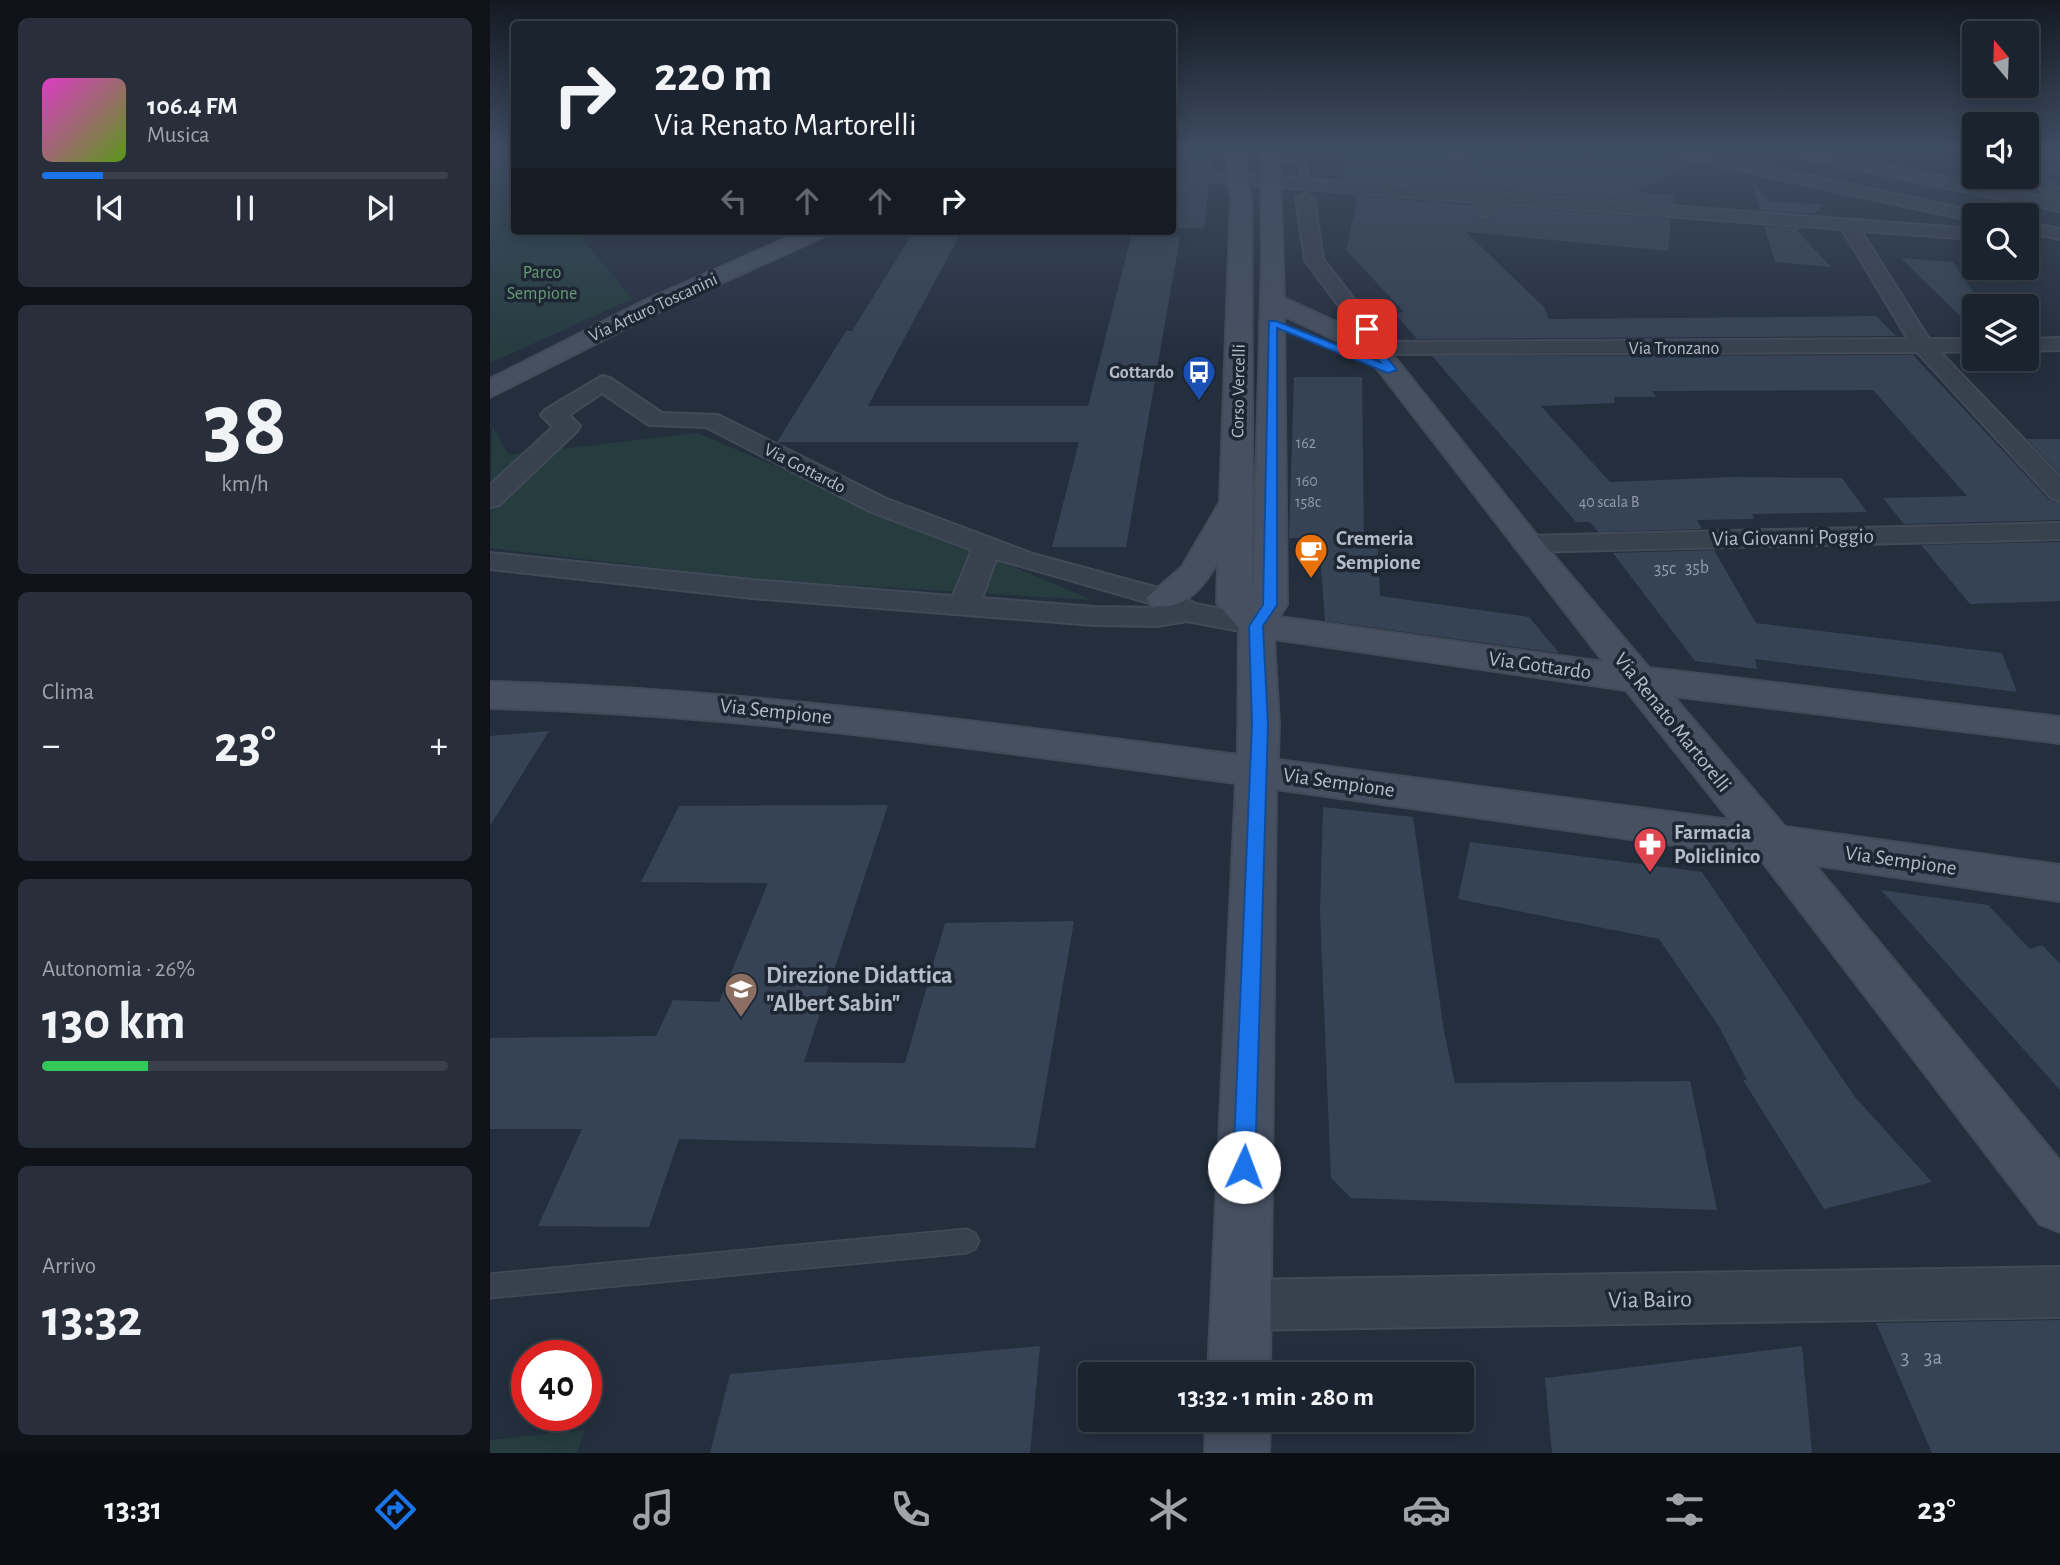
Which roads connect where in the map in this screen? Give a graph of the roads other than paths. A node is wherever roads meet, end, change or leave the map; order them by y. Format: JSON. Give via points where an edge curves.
{"nodes":[{"id":1,"x":1239,"y":218,"type":"edge"},
{"id":2,"x":1271,"y":218,"type":"edge"},
{"id":3,"x":1308,"y":218,"type":"edge"},
{"id":4,"x":1666,"y":218,"type":"edge"},
{"id":5,"x":1944,"y":218,"type":"edge"},
{"id":6,"x":2039,"y":230,"type":"edge"},
{"id":7,"x":1852,"y":231,"type":"junction"},
{"id":8,"x":1942,"y":232,"type":"junction"},
{"id":9,"x":1962,"y":233,"type":"edge"},
{"id":10,"x":2060,"y":234,"type":"edge"},
{"id":11,"x":811,"y":235,"type":"edge"},
{"id":12,"x":2039,"y":242,"type":"edge"},
{"id":13,"x":1962,"y":245,"type":"edge"},
{"id":14,"x":2056,"y":248,"type":"edge"},
{"id":15,"x":1272,"y":313,"type":"junction"},
{"id":16,"x":1239,"y":316,"type":"junction"},
{"id":17,"x":2060,"y":344,"type":"edge"},
{"id":18,"x":1962,"y":345,"type":"edge"},
{"id":19,"x":2039,"y":345,"type":"edge"},
{"id":20,"x":1923,"y":346,"type":"junction"},
{"id":21,"x":1383,"y":360,"type":"junction"},
{"id":22,"x":490,"y":389,"type":"edge"},
{"id":23,"x":2060,"y":492,"type":"edge"},
{"id":24,"x":490,"y":499,"type":"edge"},
{"id":25,"x":1236,"y":502,"type":"junction"},
{"id":26,"x":2060,"y":531,"type":"edge"},
{"id":27,"x":1527,"y":544,"type":"junction"},
{"id":28,"x":987,"y":546,"type":"junction"},
{"id":29,"x":490,"y":561,"type":"edge"},
{"id":30,"x":1175,"y":605,"type":"junction"},
{"id":31,"x":964,"y":606,"type":"junction"},
{"id":32,"x":1256,"y":625,"type":"junction"},
{"id":33,"x":1638,"y":679,"type":"junction"},
{"id":34,"x":490,"y":695,"type":"edge"},
{"id":35,"x":2060,"y":730,"type":"edge"},
{"id":36,"x":1259,"y":771,"type":"junction"},
{"id":37,"x":1772,"y":842,"type":"junction"},
{"id":38,"x":2060,"y":883,"type":"edge"},
{"id":39,"x":2060,"y":1204,"type":"edge"},
{"id":40,"x":967,"y":1241,"type":"dead end"},
{"id":41,"x":490,"y":1286,"type":"edge"},
{"id":42,"x":2060,"y":1292,"type":"edge"},
{"id":43,"x":1240,"y":1305,"type":"junction"},
{"id":44,"x":1238,"y":1362,"type":"edge"},
{"id":45,"x":1238,"y":1432,"type":"edge"},
{"id":46,"x":1237,"y":1453,"type":"edge"}],
"edges":[{"from":1,"to":16,"type":"street","name":"Corso Vercelli"},
{"from":2,"to":15,"type":"street","name":"Corso Vercelli"},
{"from":3,"to":21,"type":"street","name":"Via Renato Martorelli","via":[[1312,256],[1367,329]]},
{"from":4,"to":7,"type":"street"},
{"from":5,"to":8,"type":"street"},
{"from":6,"to":10,"type":"street"},
{"from":7,"to":8,"type":"street"},
{"from":7,"to":13,"type":"street"},
{"from":7,"to":20,"type":"street"},
{"from":8,"to":9,"type":"street"},
{"from":11,"to":22,"type":"street","name":"Via Arturo Toscanini","via":[[652,306]]},
{"from":12,"to":14,"type":"street"},
{"from":15,"to":16,"type":"street"},
{"from":15,"to":21,"type":"street"},
{"from":15,"to":32,"type":"street","name":"Corso Vercelli","via":[[1270,605]]},
{"from":16,"to":25,"type":"street","name":"Corso Vercelli"},
{"from":17,"to":19,"type":"street"},
{"from":18,"to":20,"type":"street","name":"Via Tronzano"},
{"from":20,"to":21,"type":"street","name":"Via Tronzano"},
{"from":20,"to":23,"type":"street"},
{"from":21,"to":27,"type":"street","name":"Via Renato Martorelli"},
{"from":24,"to":28,"type":"street","name":"Via Gottardo","via":[[568,426],[552,415],[602,383],[657,420],[710,420],[878,505]]},
{"from":25,"to":30,"type":"street","via":[[1222,517],[1192,581]]},
{"from":25,"to":32,"type":"street","name":"Corso Vercelli","via":[[1234,603]]},
{"from":26,"to":27,"type":"street","name":"Via Giovanni Poggio"},
{"from":27,"to":33,"type":"street","name":"Via Renato Martorelli"},
{"from":28,"to":30,"type":"street","name":"Via Gottardo"},
{"from":28,"to":31,"type":"street"},
{"from":29,"to":31,"type":"street","name":"Via Gottardo"},
{"from":30,"to":31,"type":"street","name":"Via Gottardo","via":[[1157,617]]},
{"from":30,"to":32,"type":"street","name":"Via Gottardo"},
{"from":32,"to":33,"type":"street","name":"Via Gottardo"},
{"from":32,"to":36,"type":"street","name":"Corso Vercelli"},
{"from":33,"to":35,"type":"street","name":"Via Gottardo"},
{"from":33,"to":37,"type":"street","name":"Via Renato Martorelli"},
{"from":34,"to":36,"type":"street","name":"Via Sempione","via":[[635,699],[790,711]]},
{"from":36,"to":37,"type":"street","name":"Via Sempione"},
{"from":36,"to":43,"type":"street","name":"Corso Vercelli"},
{"from":37,"to":38,"type":"street","name":"Via Sempione"},
{"from":37,"to":39,"type":"street","name":"Via Renato Martorelli"},
{"from":40,"to":41,"type":"lane"},
{"from":42,"to":43,"type":"street","name":"Via Bairo"},
{"from":43,"to":44,"type":"street","name":"Corso Vercelli"},
{"from":45,"to":46,"type":"street"}]}
